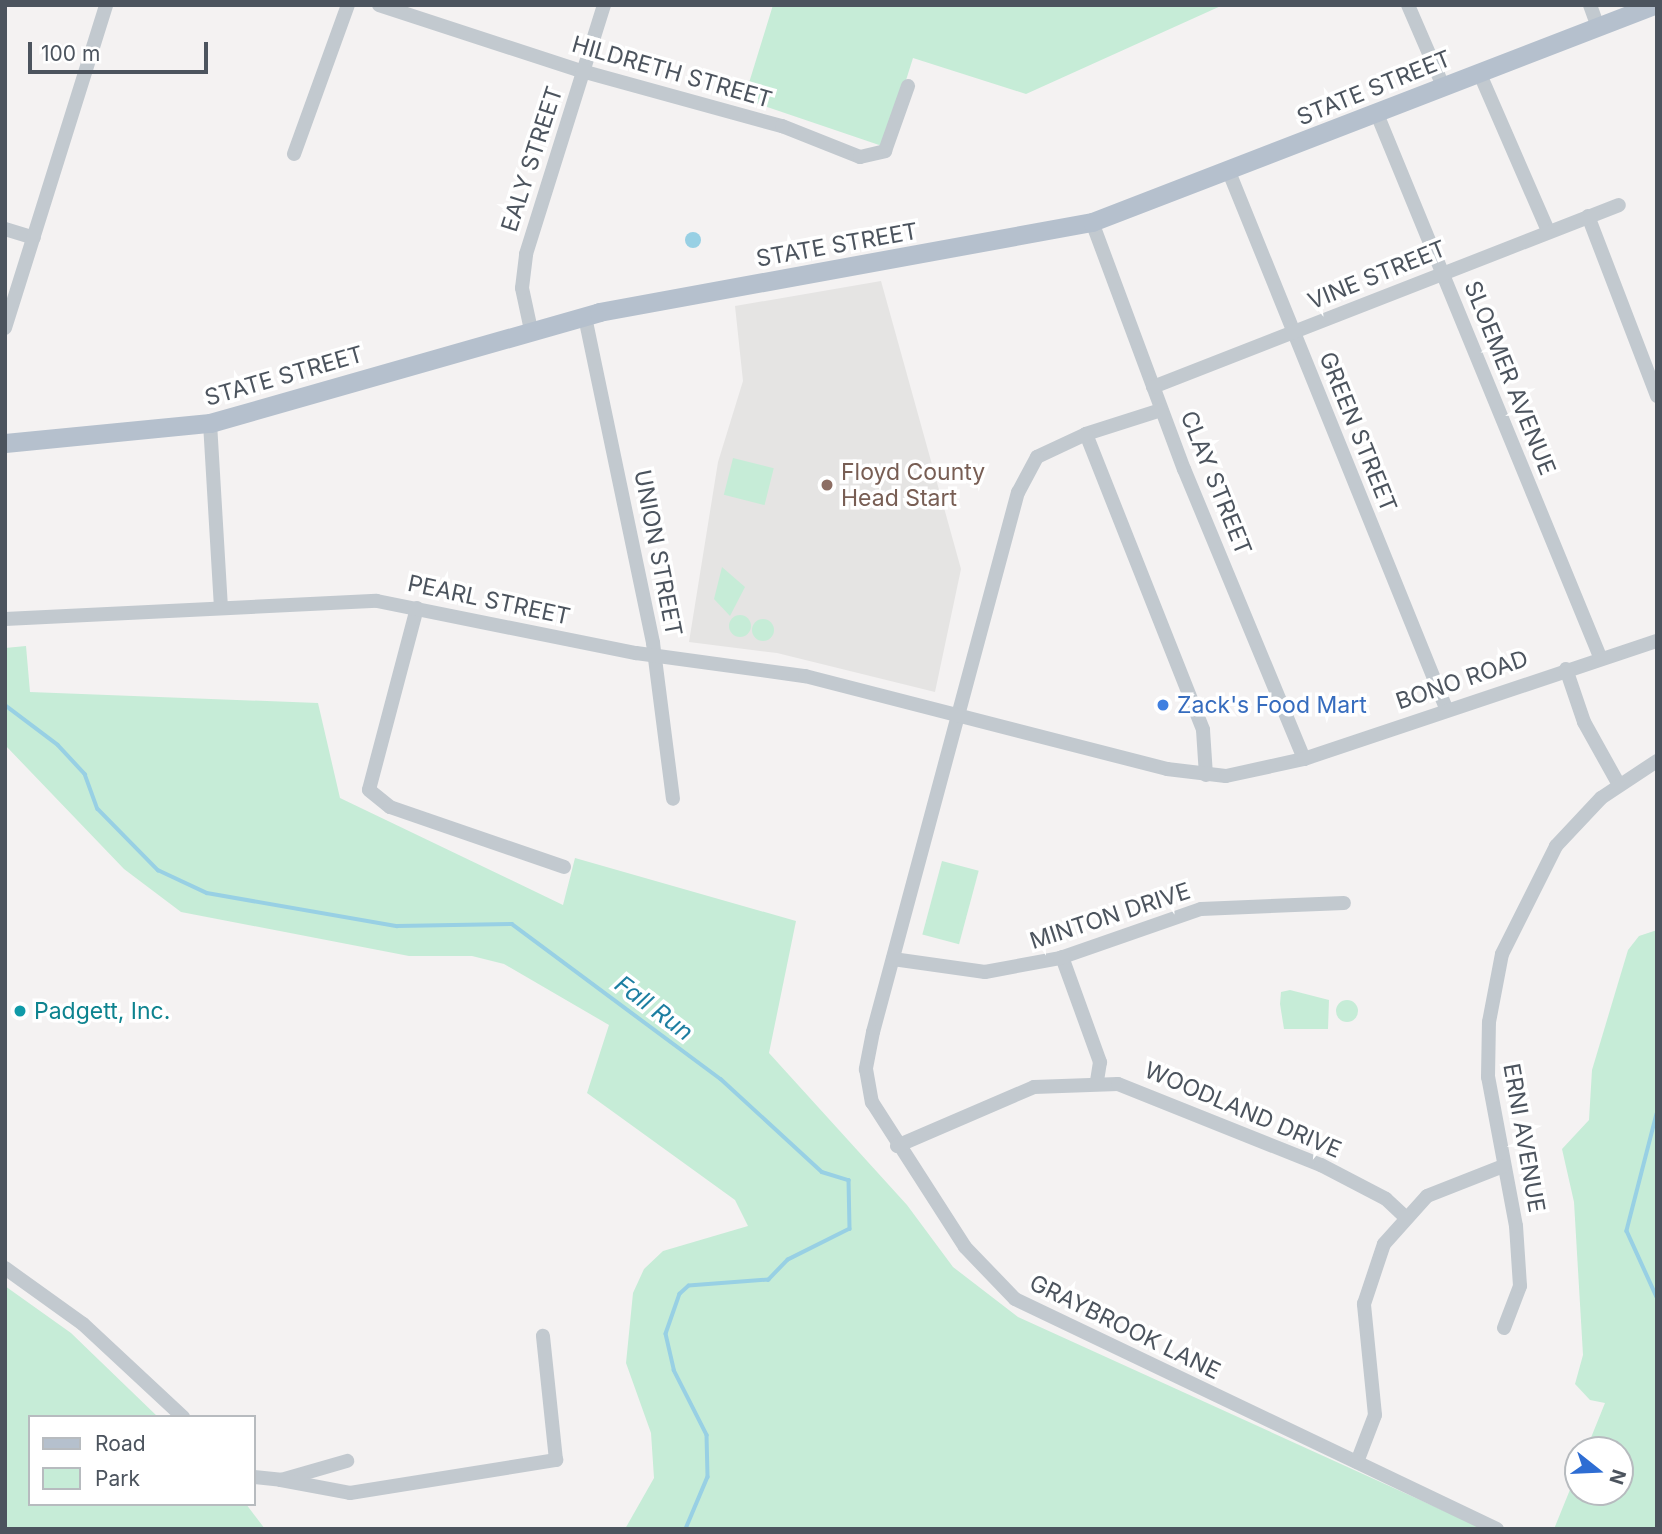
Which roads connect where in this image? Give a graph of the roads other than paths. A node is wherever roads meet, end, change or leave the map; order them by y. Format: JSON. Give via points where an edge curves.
{"nodes":[{"id":1,"x":106,"y":5,"type":"edge"},
{"id":2,"x":348,"y":5,"type":"edge"},
{"id":3,"x":379,"y":5,"type":"edge"},
{"id":4,"x":604,"y":5,"type":"edge"},
{"id":5,"x":1408,"y":5,"type":"edge"},
{"id":6,"x":1654,"y":5,"type":"edge"},
{"id":7,"x":1593,"y":15,"type":"edge"},
{"id":8,"x":1657,"y":17,"type":"edge"},
{"id":9,"x":583,"y":72,"type":"junction"},
{"id":10,"x":1479,"y":72,"type":"junction"},
{"id":11,"x":908,"y":86,"type":"dead end"},
{"id":12,"x":1443,"y":86,"type":"junction"},
{"id":13,"x":1377,"y":114,"type":"junction"},
{"id":14,"x":294,"y":155,"type":"dead end"},
{"id":15,"x":1229,"y":172,"type":"junction"},
{"id":16,"x":1619,"y":205,"type":"dead end"},
{"id":17,"x":1588,"y":216,"type":"junction"},
{"id":18,"x":1092,"y":222,"type":"junction"},
{"id":19,"x":5,"y":229,"type":"edge"},
{"id":20,"x":1548,"y":231,"type":"junction"},
{"id":21,"x":34,"y":238,"type":"junction"},
{"id":22,"x":1443,"y":274,"type":"junction"},
{"id":23,"x":585,"y":317,"type":"junction"},
{"id":24,"x":5,"y":328,"type":"edge"},
{"id":25,"x":531,"y":330,"type":"junction"},
{"id":26,"x":1293,"y":332,"type":"junction"},
{"id":27,"x":1153,"y":387,"type":"junction"},
{"id":28,"x":1657,"y":396,"type":"edge"},
{"id":29,"x":1161,"y":410,"type":"junction"},
{"id":30,"x":211,"y":423,"type":"junction"},
{"id":31,"x":1086,"y":434,"type":"junction"},
{"id":32,"x":5,"y":443,"type":"edge"},
{"id":33,"x":221,"y":606,"type":"junction"},
{"id":34,"x":417,"y":608,"type":"junction"},
{"id":35,"x":5,"y":619,"type":"edge"},
{"id":36,"x":1657,"y":641,"type":"edge"},
{"id":37,"x":654,"y":655,"type":"junction"},
{"id":38,"x":1601,"y":659,"type":"junction"},
{"id":39,"x":1566,"y":669,"type":"junction"},
{"id":40,"x":1446,"y":708,"type":"junction"},
{"id":41,"x":957,"y":712,"type":"junction"},
{"id":42,"x":1304,"y":759,"type":"junction"},
{"id":43,"x":1657,"y":761,"type":"edge"},
{"id":44,"x":1206,"y":775,"type":"junction"},
{"id":45,"x":1619,"y":785,"type":"junction"},
{"id":46,"x":673,"y":799,"type":"dead end"},
{"id":47,"x":564,"y":867,"type":"dead end"},
{"id":48,"x":1343,"y":903,"type":"dead end"},
{"id":49,"x":1062,"y":957,"type":"junction"},
{"id":50,"x":892,"y":959,"type":"junction"},
{"id":51,"x":1097,"y":1081,"type":"junction"},
{"id":52,"x":897,"y":1146,"type":"junction"},
{"id":53,"x":1503,"y":1166,"type":"junction"},
{"id":54,"x":1404,"y":1216,"type":"junction"},
{"id":55,"x":5,"y":1268,"type":"edge"},
{"id":56,"x":1504,"y":1328,"type":"dead end"},
{"id":57,"x":543,"y":1336,"type":"dead end"},
{"id":58,"x":181,"y":1415,"type":"edge"},
{"id":59,"x":347,"y":1461,"type":"dead end"},
{"id":60,"x":1357,"y":1462,"type":"junction"},
{"id":61,"x":256,"y":1477,"type":"edge"},
{"id":62,"x":281,"y":1480,"type":"junction"},
{"id":63,"x":1497,"y":1529,"type":"edge"}],
"edges":[{"from":1,"to":21,"type":"street"},
{"from":2,"to":14,"type":"street"},
{"from":3,"to":9,"type":"street","name":"HILDRETH STREET"},
{"from":4,"to":9,"type":"street","name":"EALY STREET"},
{"from":5,"to":12,"type":"street"},
{"from":6,"to":7,"type":"main road","name":"STATE STREET"},
{"from":6,"to":8,"type":"street"},
{"from":7,"to":10,"type":"main road","name":"STATE STREET"},
{"from":9,"to":11,"type":"street","name":"HILDRETH STREET","via":[[782,126],[867,157],[887,146]]},
{"from":9,"to":25,"type":"street","name":"EALY STREET","via":[[526,254],[522,288]]},
{"from":10,"to":12,"type":"main road","name":"STATE STREET"},
{"from":10,"to":20,"type":"street"},
{"from":12,"to":13,"type":"main road","name":"STATE STREET"},
{"from":13,"to":15,"type":"main road","name":"STATE STREET"},
{"from":13,"to":22,"type":"street","name":"SLOEMER AVENUE"},
{"from":15,"to":18,"type":"main road","name":"STATE STREET"},
{"from":15,"to":26,"type":"street","name":"GREEN STREET"},
{"from":16,"to":17,"type":"street","name":"VINE STREET"},
{"from":17,"to":20,"type":"street","name":"VINE STREET"},
{"from":17,"to":28,"type":"street"},
{"from":18,"to":23,"type":"main road","name":"STATE STREET"},
{"from":18,"to":27,"type":"street","name":"CLAY STREET"},
{"from":19,"to":21,"type":"street"},
{"from":20,"to":22,"type":"street","name":"VINE STREET"},
{"from":21,"to":24,"type":"street"},
{"from":22,"to":26,"type":"street","name":"VINE STREET"},
{"from":22,"to":38,"type":"street","name":"SLOEMER AVENUE"},
{"from":23,"to":25,"type":"main road","name":"STATE STREET"},
{"from":23,"to":37,"type":"street","name":"UNION STREET"},
{"from":25,"to":30,"type":"main road","name":"STATE STREET"},
{"from":26,"to":27,"type":"street","name":"VINE STREET"},
{"from":26,"to":40,"type":"street","name":"GREEN STREET"},
{"from":27,"to":29,"type":"street","name":"CLAY STREET"},
{"from":29,"to":31,"type":"street","name":"GRAYBROOK LANE"},
{"from":29,"to":42,"type":"street","name":"CLAY STREET"},
{"from":30,"to":32,"type":"main road","name":"STATE STREET"},
{"from":30,"to":33,"type":"street"},
{"from":31,"to":41,"type":"street","name":"GRAYBROOK LANE","via":[[1053,445],[1024,475],[966,703]]},
{"from":31,"to":44,"type":"street","via":[[1203,730]]},
{"from":33,"to":34,"type":"street","name":"PEARL STREET","via":[[360,600]]},
{"from":33,"to":35,"type":"street","name":"PEARL STREET"},
{"from":34,"to":37,"type":"street","name":"PEARL STREET"},
{"from":34,"to":47,"type":"street","via":[[369,790],[390,807]]},
{"from":36,"to":38,"type":"street","name":"BONO ROAD"},
{"from":37,"to":41,"type":"street","name":"PEARL STREET","via":[[799,675]]},
{"from":37,"to":46,"type":"street","name":"UNION STREET"},
{"from":38,"to":39,"type":"street","name":"BONO ROAD"},
{"from":39,"to":40,"type":"street","name":"BONO ROAD"},
{"from":39,"to":45,"type":"street","via":[[1584,722]]},
{"from":40,"to":42,"type":"street","name":"BONO ROAD"},
{"from":41,"to":44,"type":"street","name":"BONO ROAD"},
{"from":41,"to":50,"type":"street","name":"GRAYBROOK LANE"},
{"from":42,"to":44,"type":"street","name":"BONO ROAD"},
{"from":43,"to":45,"type":"street","name":"ERNI AVENUE"},
{"from":45,"to":53,"type":"street","name":"ERNI AVENUE","via":[[1556,846],[1502,954],[1487,1050]]},
{"from":48,"to":49,"type":"street","name":"MINTON DRIVE","via":[[1201,909]]},
{"from":49,"to":50,"type":"street","name":"MINTON DRIVE","via":[[985,972]]},
{"from":49,"to":51,"type":"street","via":[[1100,1062]]},
{"from":50,"to":52,"type":"street","name":"GRAYBROOK LANE","via":[[866,1069],[878,1116]]},
{"from":51,"to":52,"type":"street","name":"WOODLAND DRIVE","via":[[1009,1095]]},
{"from":51,"to":54,"type":"street","name":"WOODLAND DRIVE","via":[[1140,1089],[1244,1131],[1386,1199]]},
{"from":52,"to":60,"type":"street","name":"GRAYBROOK LANE","via":[[965,1247],[1015,1299]]},
{"from":53,"to":54,"type":"street","via":[[1446,1185]]},
{"from":53,"to":56,"type":"street","name":"ERNI AVENUE","via":[[1520,1286]]},
{"from":54,"to":60,"type":"street","via":[[1384,1244],[1364,1304],[1374,1415]]},
{"from":55,"to":58,"type":"street","via":[[83,1324]]},
{"from":57,"to":62,"type":"street","via":[[556,1460],[345,1493]]},
{"from":59,"to":62,"type":"street"},
{"from":60,"to":63,"type":"street","name":"GRAYBROOK LANE"},
{"from":61,"to":62,"type":"street"}]}
